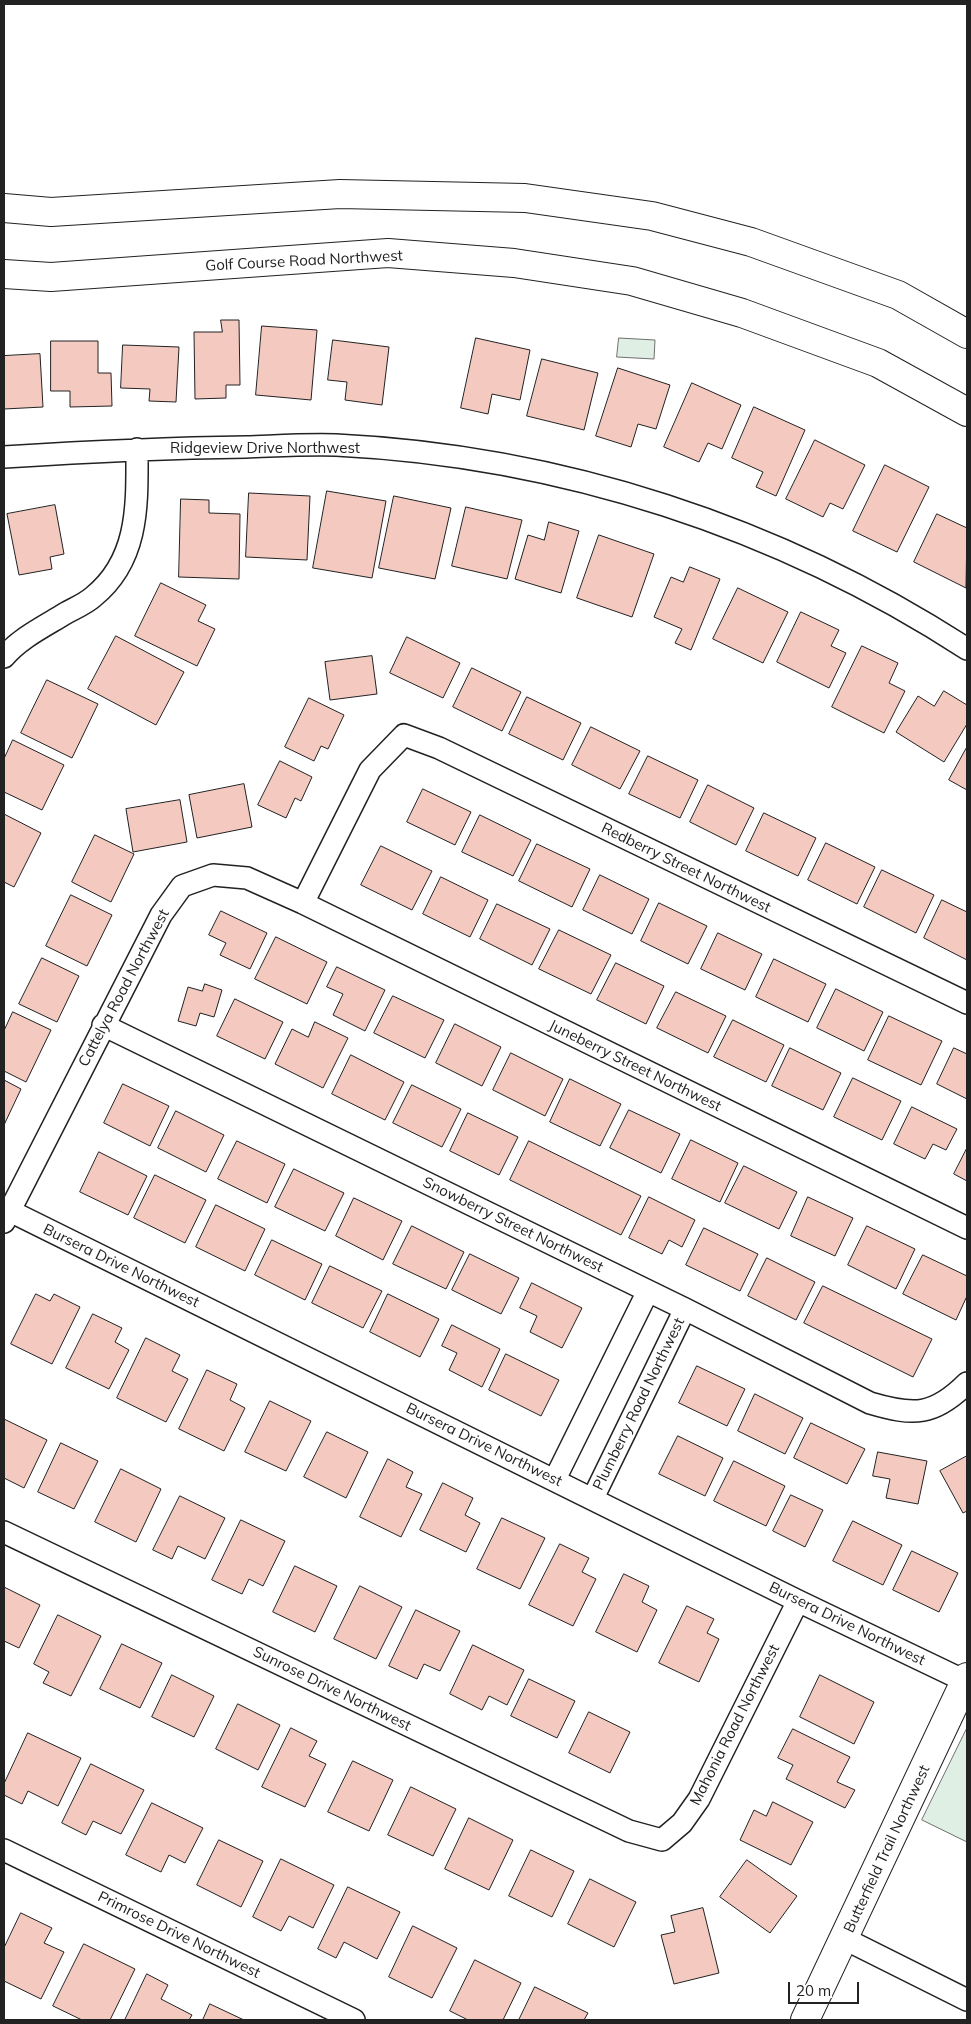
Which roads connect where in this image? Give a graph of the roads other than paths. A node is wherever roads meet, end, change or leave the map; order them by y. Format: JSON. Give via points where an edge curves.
{"nodes":[{"id":1,"x":4,"y":208,"type":"edge"},
{"id":2,"x":4,"y":274,"type":"edge"},
{"id":3,"x":967,"y":334,"type":"edge"},
{"id":4,"x":967,"y":412,"type":"edge"},
{"id":5,"x":137,"y":449,"type":"junction"},
{"id":6,"x":4,"y":457,"type":"edge"},
{"id":7,"x":967,"y":649,"type":"edge"},
{"id":8,"x":4,"y":657,"type":"edge"},
{"id":9,"x":303,"y":903,"type":"junction"},
{"id":10,"x":967,"y":1004,"type":"edge"},
{"id":11,"x":103,"y":1025,"type":"junction"},
{"id":12,"x":6,"y":1213,"type":"edge"},
{"id":13,"x":967,"y":1228,"type":"edge"},
{"id":14,"x":648,"y":1291,"type":"junction"},
{"id":15,"x":685,"y":1309,"type":"junction"},
{"id":16,"x":967,"y":1383,"type":"edge"},
{"id":17,"x":555,"y":1479,"type":"junction"},
{"id":18,"x":593,"y":1498,"type":"junction"},
{"id":19,"x":4,"y":1532,"type":"edge"},
{"id":20,"x":798,"y":1601,"type":"junction"},
{"id":21,"x":966,"y":1679,"type":"edge"},
{"id":22,"x":662,"y":1840,"type":"joint"},
{"id":23,"x":4,"y":1850,"type":"edge"},
{"id":24,"x":845,"y":1940,"type":"junction"},
{"id":25,"x":967,"y":2000,"type":"edge"},
{"id":26,"x":354,"y":2020,"type":"edge"},
{"id":27,"x":805,"y":2020,"type":"edge"}],
"edges":[{"from":1,"to":3,"type":"main road","via":[[51,212],[340,194],[525,198],[652,216],[751,242],[898,295]]},
{"from":2,"to":4,"type":"main road","name":"Golf Course Road Northwest","via":[[51,277],[388,253],[514,263],[632,281],[742,313],[878,363]]},
{"from":5,"to":6,"type":"street","name":"Ridgeview Drive Northwest"},
{"from":5,"to":7,"type":"street","name":"Ridgeview Drive Northwest","via":[[336,445],[457,457],[519,467],[624,491],[707,518],[832,571]]},
{"from":5,"to":8,"type":"street","via":[[137,513],[129,546],[114,575],[93,597],[19,643]]},
{"from":9,"to":10,"type":"street","name":"Redberry Street Northwest","via":[[370,770],[404,735],[439,748]]},
{"from":9,"to":11,"type":"street","name":"Cattelya Road Northwest","via":[[247,878],[213,875],[182,886],[160,915]]},
{"from":9,"to":13,"type":"street","name":"Juneberry Street Northwest"},
{"from":11,"to":12,"type":"street","name":"Cattelya Road Northwest"},
{"from":11,"to":14,"type":"street","name":"Snowberry Street Northwest"},
{"from":12,"to":17,"type":"street","name":"Bursera Drive Northwest"},
{"from":14,"to":15,"type":"street","name":"Snowberry Street Northwest"},
{"from":14,"to":17,"type":"street"},
{"from":15,"to":16,"type":"street","name":"Snowberry Street Northwest","via":[[870,1402],[899,1412],[926,1410],[949,1401]]},
{"from":15,"to":18,"type":"street","name":"Plumberry Road Northwest"},
{"from":17,"to":18,"type":"street","name":"Bursera Drive Northwest"},
{"from":18,"to":20,"type":"street","name":"Bursera Drive Northwest"},
{"from":19,"to":22,"type":"street","name":"Sunrose Drive Northwest","via":[[629,1831]]},
{"from":20,"to":21,"type":"street","name":"Bursera Drive Northwest"},
{"from":20,"to":22,"type":"street","name":"Mahonia Road Northwest","via":[[700,1799],[682,1824]]},
{"from":21,"to":24,"type":"main road","name":"Butterfield Trail Northwest"},
{"from":23,"to":26,"type":"street","name":"Primrose Drive Northwest"},
{"from":24,"to":25,"type":"street"},
{"from":24,"to":27,"type":"main road","name":"Butterfield Trail Northwest"}]}
